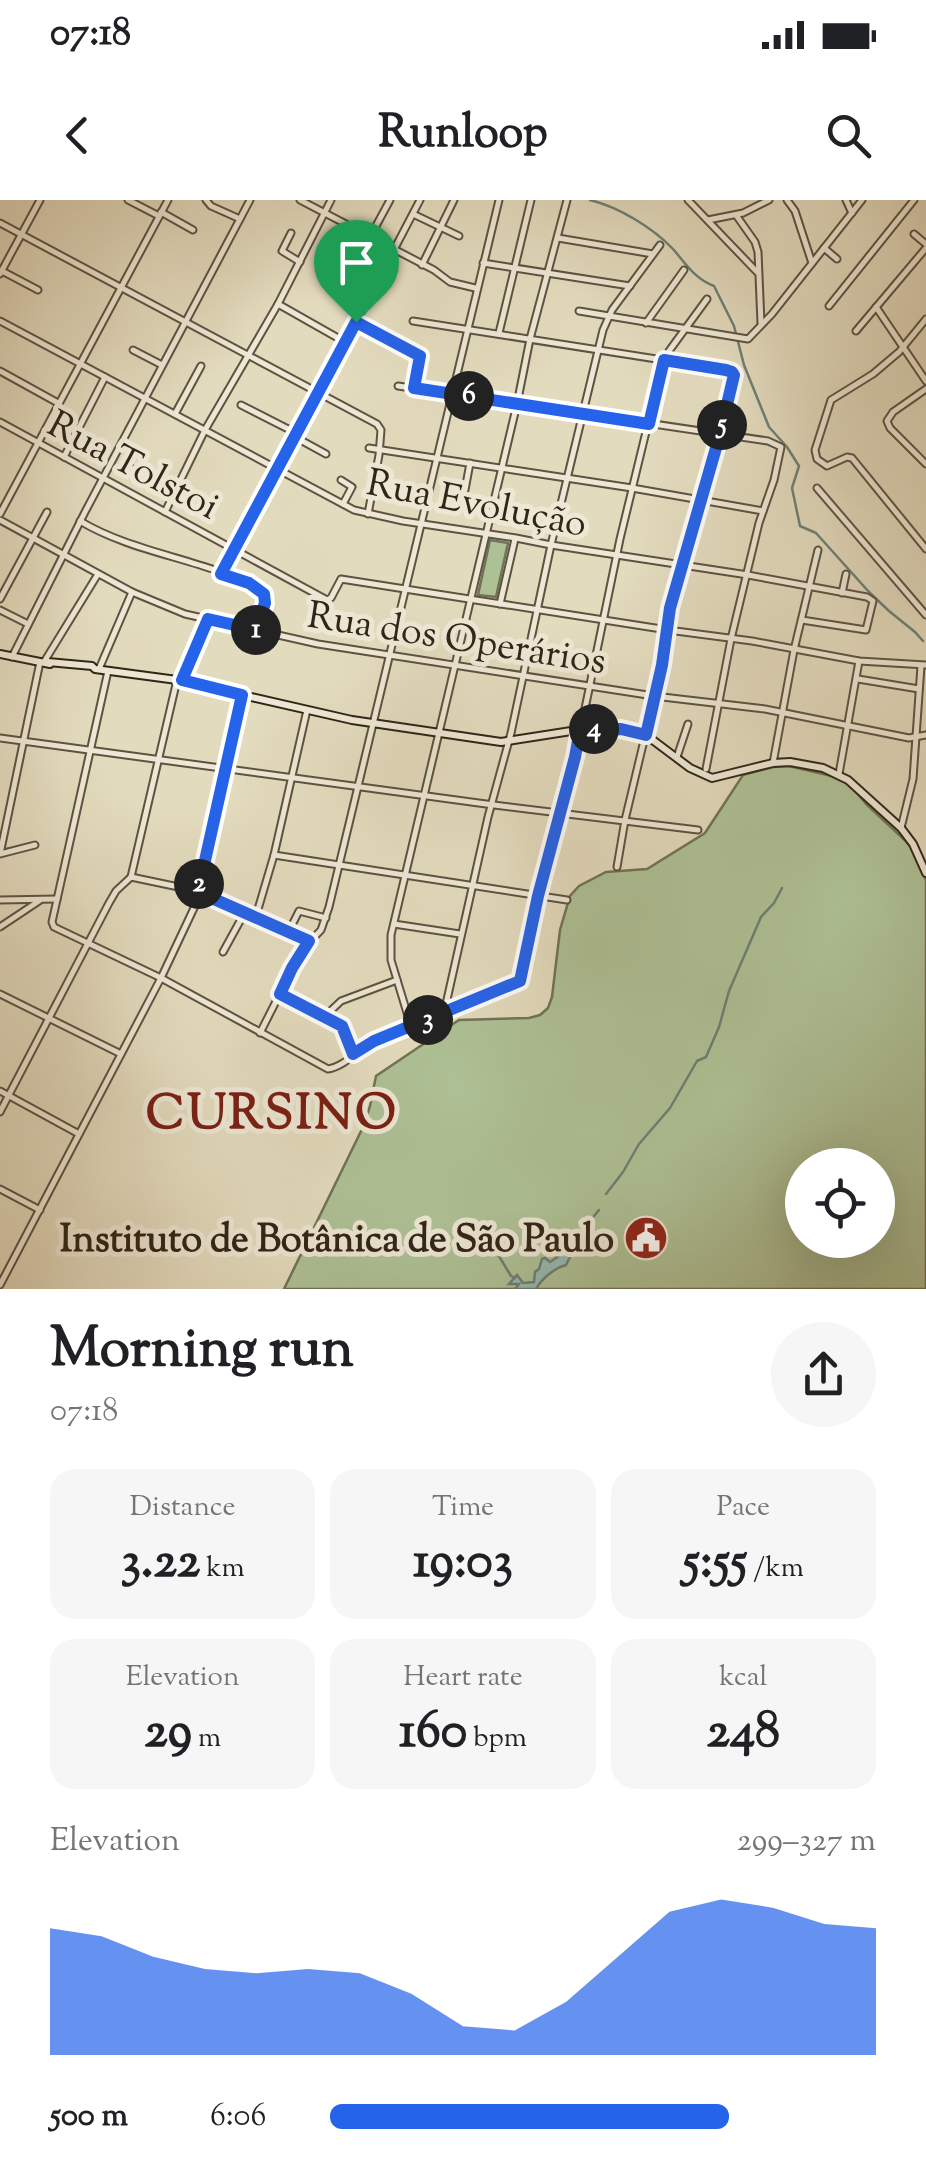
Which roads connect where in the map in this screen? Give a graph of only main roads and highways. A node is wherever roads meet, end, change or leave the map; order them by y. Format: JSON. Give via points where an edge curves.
{"nodes":[{"id":1,"x":0,"y":654,"type":"edge"},
{"id":2,"x":926,"y":873,"type":"edge"}],
"edges":[{"from":1,"to":2,"type":"main road","via":[[508,742],[621,729],[646,735],[712,778],[772,763],[812,766],[856,786],[914,844]]}]}
